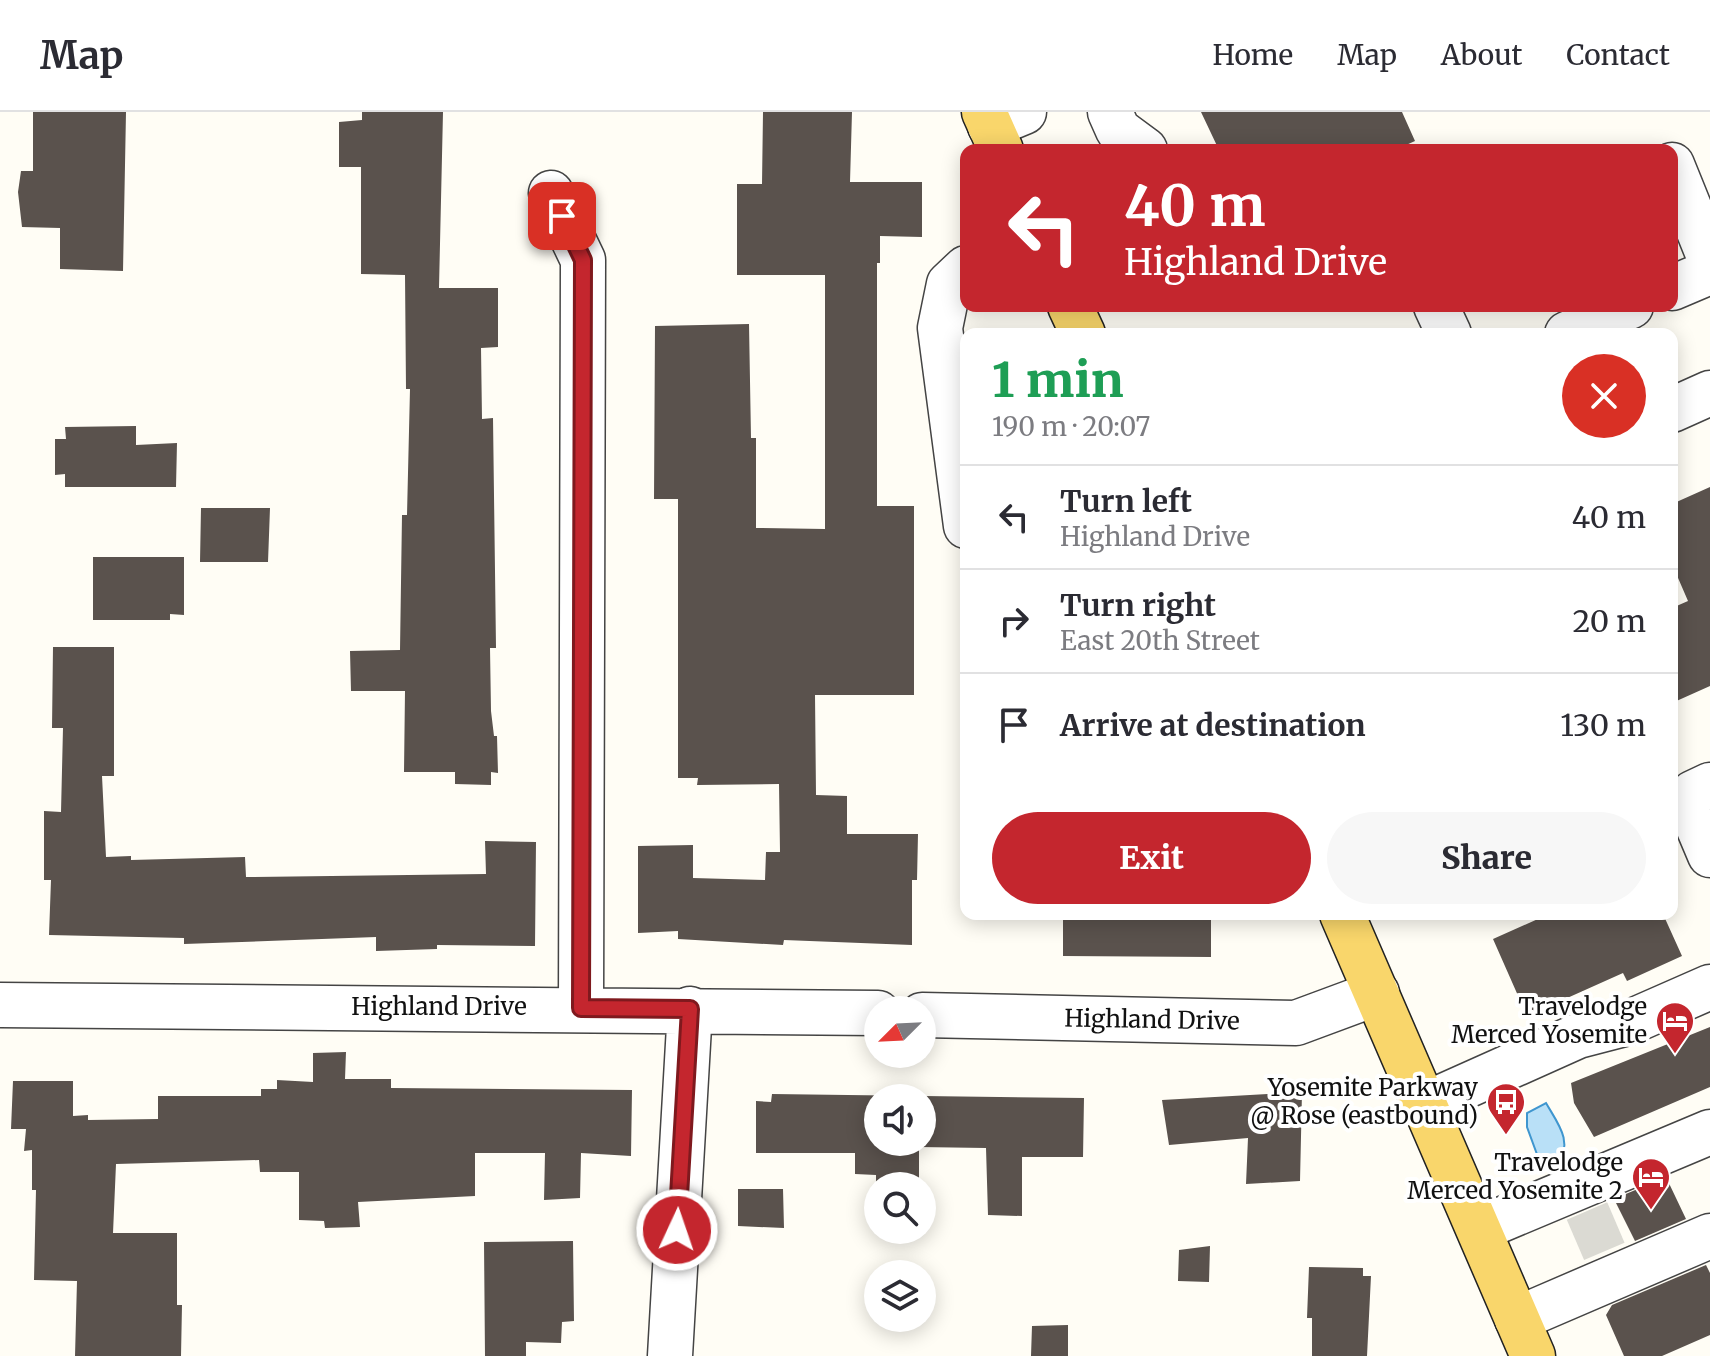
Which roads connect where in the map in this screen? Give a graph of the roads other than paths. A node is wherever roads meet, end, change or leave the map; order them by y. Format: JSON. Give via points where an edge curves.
{"nodes":[{"id":1,"x":1678,"y":180,"type":"edge"},
{"id":2,"x":551,"y":193,"type":"dead end"},
{"id":3,"x":1710,"y":259,"type":"edge"},
{"id":4,"x":1710,"y":272,"type":"edge"},
{"id":5,"x":960,"y":274,"type":"edge"},
{"id":6,"x":1678,"y":285,"type":"edge"},
{"id":7,"x":1617,"y":312,"type":"edge"},
{"id":8,"x":1581,"y":328,"type":"edge"},
{"id":9,"x":1710,"y":393,"type":"edge"},
{"id":10,"x":1678,"y":407,"type":"edge"},
{"id":11,"x":960,"y":480,"type":"edge"},
{"id":12,"x":1710,"y":785,"type":"edge"},
{"id":13,"x":1710,"y":855,"type":"edge"},
{"id":14,"x":1345,"y":920,"type":"edge"},
{"id":15,"x":1710,"y":987,"type":"edge"},
{"id":16,"x":1377,"y":993,"type":"junction"},
{"id":17,"x":0,"y":1005,"type":"edge"},
{"id":18,"x":581,"y":1008,"type":"junction"},
{"id":19,"x":690,"y":1009,"type":"junction"},
{"id":20,"x":864,"y":1013,"type":"edge"},
{"id":21,"x":936,"y":1015,"type":"edge"},
{"id":22,"x":1426,"y":1104,"type":"junction"},
{"id":23,"x":1710,"y":1132,"type":"edge"},
{"id":24,"x":1479,"y":1229,"type":"junction"},
{"id":25,"x":1710,"y":1236,"type":"edge"},
{"id":26,"x":1525,"y":1338,"type":"edge"},
{"id":27,"x":670,"y":1356,"type":"edge"}],
"edges":[{"from":1,"to":3,"type":"street"},
{"from":2,"to":18,"type":"street","via":[[583,260]]},
{"from":4,"to":6,"type":"street"},
{"from":5,"to":11,"type":"street","via":[[949,284],[940,328]]},
{"from":7,"to":8,"type":"street"},
{"from":9,"to":10,"type":"street"},
{"from":12,"to":13,"type":"street","via":[[1693,793],[1688,803]]},
{"from":14,"to":16,"type":"main road"},
{"from":15,"to":22,"type":"street","via":[[1628,1023],[1578,1036]]},
{"from":16,"to":21,"type":"street","name":"Highland Drive","via":[[1296,1023]]},
{"from":16,"to":22,"type":"main road"},
{"from":17,"to":18,"type":"street","name":"Highland Drive"},
{"from":18,"to":19,"type":"street","name":"Highland Drive"},
{"from":19,"to":20,"type":"street","name":"Highland Drive"},
{"from":19,"to":27,"type":"street"},
{"from":22,"to":24,"type":"main road"},
{"from":23,"to":24,"type":"street","via":[[1582,1199]]},
{"from":24,"to":26,"type":"main road"},
{"from":25,"to":26,"type":"street","via":[[1612,1268]]}]}
